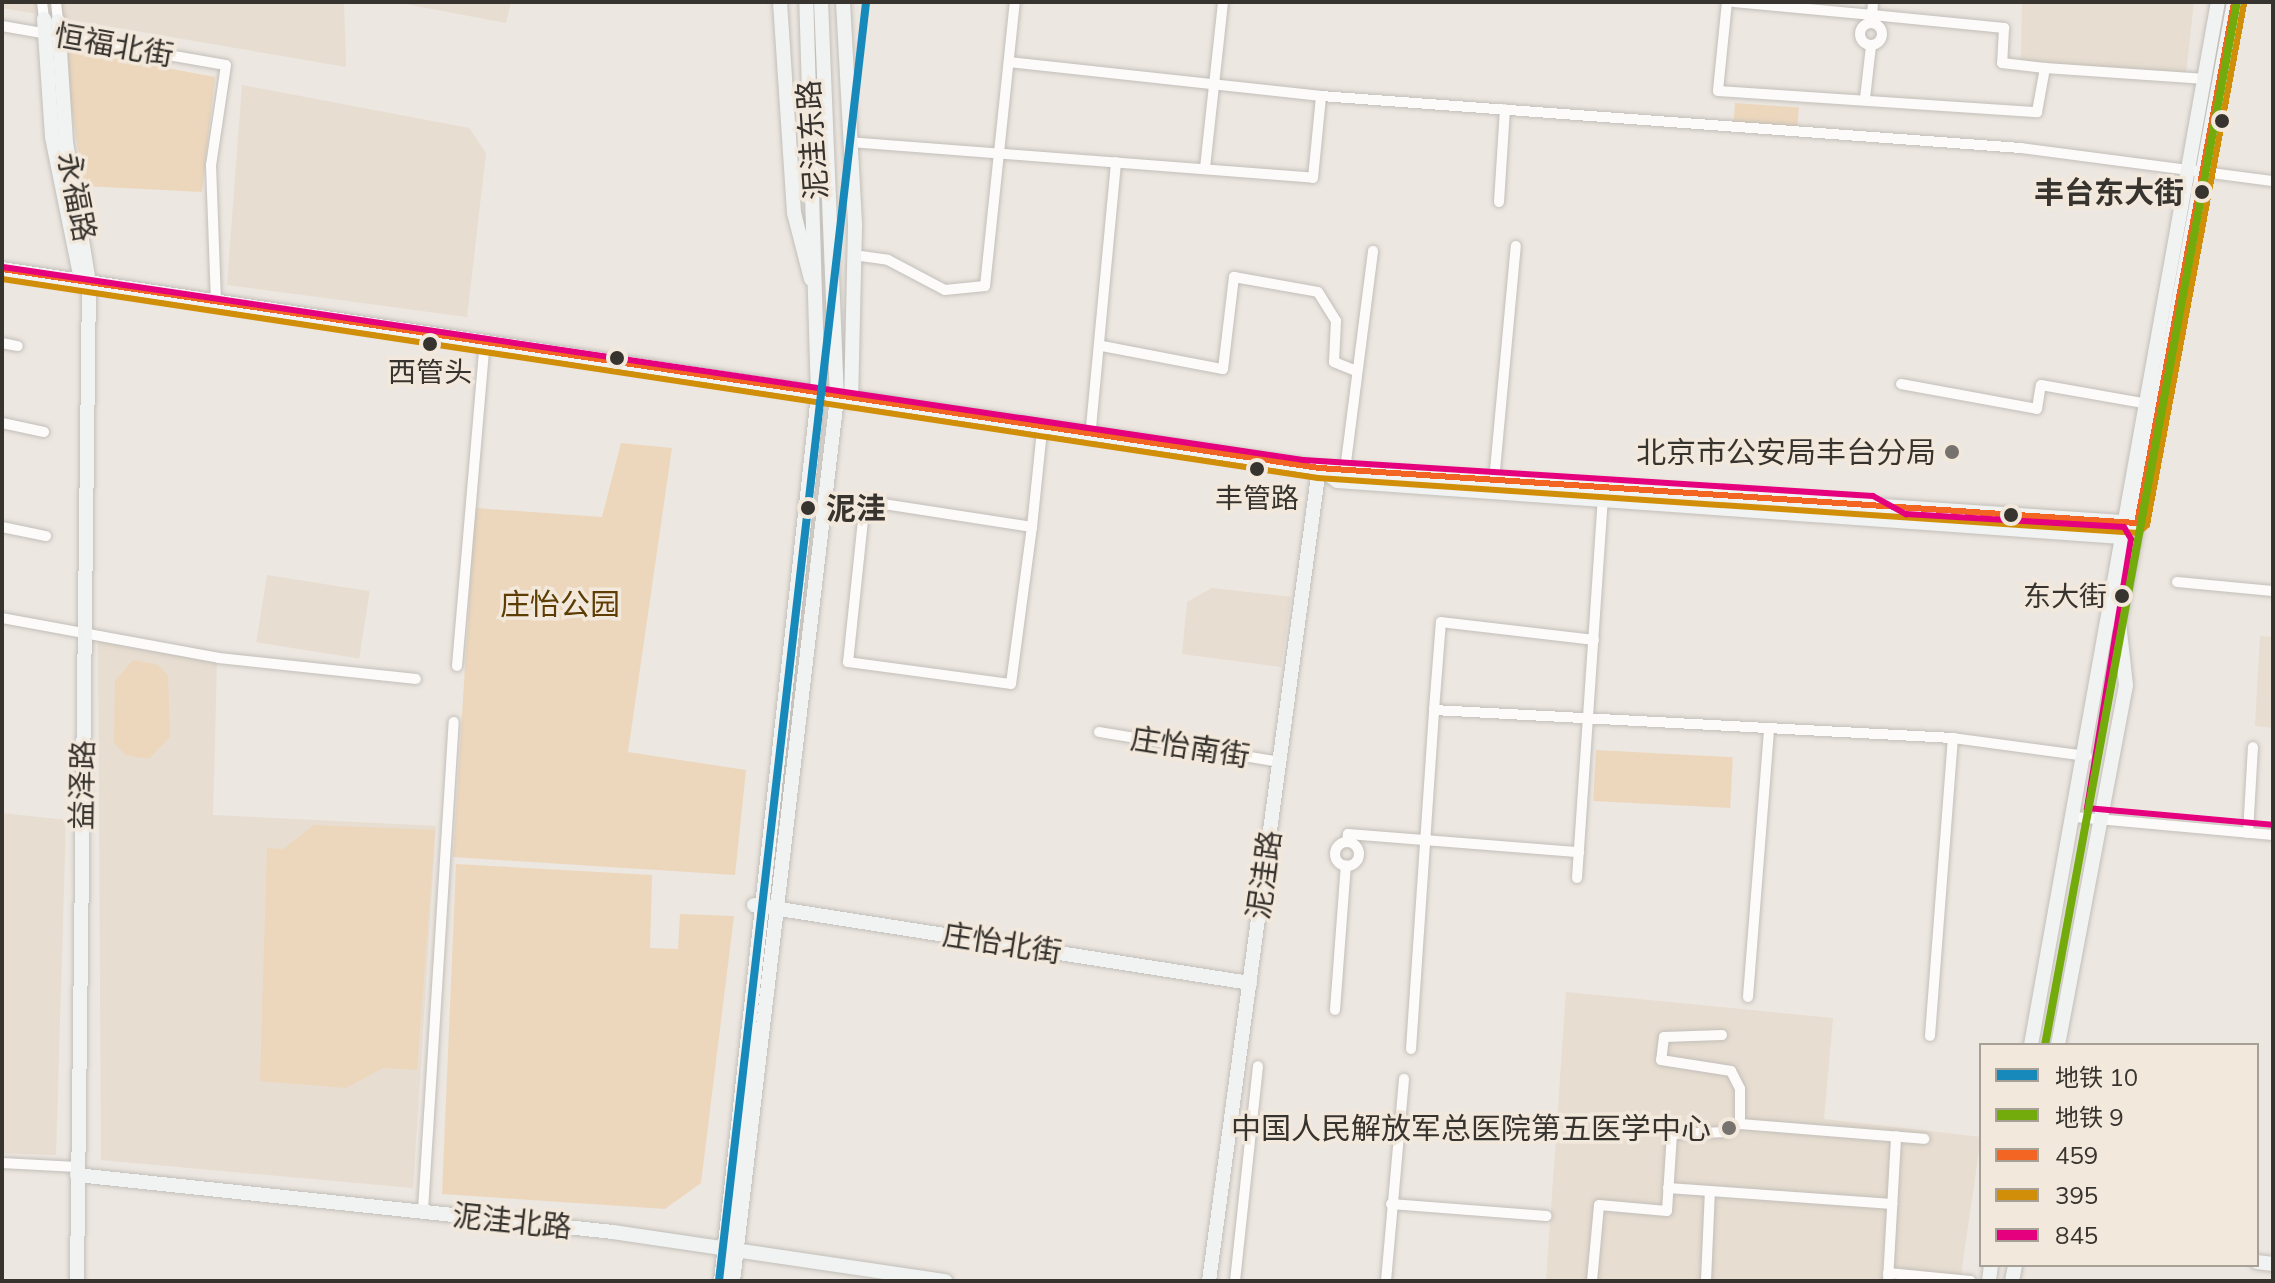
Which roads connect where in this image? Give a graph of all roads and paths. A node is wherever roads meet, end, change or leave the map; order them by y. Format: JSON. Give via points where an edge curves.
{"nodes":[{"id":1,"x":42,"y":2,"type":"edge"},
{"id":2,"x":56,"y":2,"type":"edge"},
{"id":3,"x":780,"y":2,"type":"edge"},
{"id":4,"x":806,"y":2,"type":"edge"},
{"id":5,"x":821,"y":2,"type":"edge"},
{"id":6,"x":843,"y":2,"type":"edge"},
{"id":7,"x":1015,"y":2,"type":"edge"},
{"id":8,"x":1223,"y":2,"type":"edge"},
{"id":9,"x":1727,"y":2,"type":"edge"},
{"id":10,"x":1734,"y":2,"type":"edge"},
{"id":11,"x":1873,"y":2,"type":"edge"},
{"id":12,"x":2218,"y":2,"type":"edge"},
{"id":13,"x":2234,"y":2,"type":"edge"},
{"id":14,"x":1872,"y":19,"type":"junction"},
{"id":15,"x":2,"y":26,"type":"edge"},
{"id":16,"x":51,"y":27,"type":"junction"},
{"id":17,"x":1009,"y":62,"type":"junction"},
{"id":18,"x":2045,"y":68,"type":"junction"},
{"id":19,"x":2206,"y":79,"type":"junction"},
{"id":20,"x":1216,"y":85,"type":"junction"},
{"id":21,"x":1321,"y":96,"type":"junction"},
{"id":22,"x":1865,"y":98,"type":"junction"},
{"id":23,"x":1505,"y":109,"type":"junction"},
{"id":24,"x":849,"y":142,"type":"junction"},
{"id":25,"x":1000,"y":148,"type":"junction"},
{"id":26,"x":1116,"y":162,"type":"junction"},
{"id":27,"x":1205,"y":168,"type":"junction"},
{"id":28,"x":2188,"y":171,"type":"junction"},
{"id":29,"x":2205,"y":173,"type":"junction"},
{"id":30,"x":2273,"y":181,"type":"edge"},
{"id":31,"x":1499,"y":202,"type":"dead end"},
{"id":32,"x":1516,"y":246,"type":"dead end"},
{"id":33,"x":1373,"y":251,"type":"dead end"},
{"id":34,"x":861,"y":256,"type":"dead end"},
{"id":35,"x":2,"y":269,"type":"edge"},
{"id":36,"x":2,"y":277,"type":"edge"},
{"id":37,"x":85,"y":284,"type":"junction"},
{"id":38,"x":814,"y":292,"type":"junction"},
{"id":39,"x":216,"y":300,"type":"junction"},
{"id":40,"x":2,"y":343,"type":"edge"},
{"id":41,"x":18,"y":346,"type":"dead end"},
{"id":42,"x":1102,"y":346,"type":"junction"},
{"id":43,"x":484,"y":348,"type":"junction"},
{"id":44,"x":1356,"y":371,"type":"junction"},
{"id":45,"x":1901,"y":384,"type":"dead end"},
{"id":46,"x":818,"y":393,"type":"junction"},
{"id":47,"x":844,"y":397,"type":"junction"},
{"id":48,"x":2143,"y":403,"type":"junction"},
{"id":49,"x":2,"y":423,"type":"edge"},
{"id":50,"x":1042,"y":431,"type":"junction"},
{"id":51,"x":44,"y":432,"type":"dead end"},
{"id":52,"x":1090,"y":435,"type":"junction"},
{"id":53,"x":1319,"y":468,"type":"junction"},
{"id":54,"x":1345,"y":470,"type":"junction"},
{"id":55,"x":1491,"y":480,"type":"junction"},
{"id":56,"x":1463,"y":491,"type":"junction"},
{"id":57,"x":1603,"y":501,"type":"junction"},
{"id":58,"x":1872,"y":506,"type":"junction"},
{"id":59,"x":1903,"y":524,"type":"junction"},
{"id":60,"x":2,"y":527,"type":"edge"},
{"id":61,"x":1032,"y":527,"type":"junction"},
{"id":62,"x":2127,"y":528,"type":"junction"},
{"id":63,"x":46,"y":536,"type":"dead end"},
{"id":64,"x":2177,"y":582,"type":"dead end"},
{"id":65,"x":2273,"y":591,"type":"edge"},
{"id":66,"x":2,"y":618,"type":"edge"},
{"id":67,"x":84,"y":635,"type":"junction"},
{"id":68,"x":1594,"y":640,"type":"junction"},
{"id":69,"x":457,"y":666,"type":"dead end"},
{"id":70,"x":2125,"y":678,"type":"junction"},
{"id":71,"x":416,"y":679,"type":"dead end"},
{"id":72,"x":2097,"y":682,"type":"junction"},
{"id":73,"x":1434,"y":710,"type":"junction"},
{"id":74,"x":1589,"y":719,"type":"junction"},
{"id":75,"x":454,"y":722,"type":"dead end"},
{"id":76,"x":1769,"y":730,"type":"junction"},
{"id":77,"x":1099,"y":732,"type":"dead end"},
{"id":78,"x":1953,"y":738,"type":"junction"},
{"id":79,"x":2253,"y":747,"type":"dead end"},
{"id":80,"x":2087,"y":756,"type":"junction"},
{"id":81,"x":1280,"y":762,"type":"junction"},
{"id":82,"x":2075,"y":817,"type":"junction"},
{"id":83,"x":2102,"y":822,"type":"junction"},
{"id":84,"x":2248,"y":833,"type":"junction"},
{"id":85,"x":2273,"y":835,"type":"edge"},
{"id":86,"x":1426,"y":840,"type":"junction"},
{"id":87,"x":1347,"y":842,"type":"junction"},
{"id":88,"x":1579,"y":852,"type":"junction"},
{"id":89,"x":1346,"y":865,"type":"junction"},
{"id":90,"x":1577,"y":878,"type":"dead end"},
{"id":91,"x":765,"y":906,"type":"junction"},
{"id":92,"x":1250,"y":983,"type":"junction"},
{"id":93,"x":1748,"y":997,"type":"dead end"},
{"id":94,"x":1335,"y":1010,"type":"dead end"},
{"id":95,"x":1722,"y":1035,"type":"dead end"},
{"id":96,"x":1930,"y":1036,"type":"dead end"},
{"id":97,"x":2031,"y":1043,"type":"edge"},
{"id":98,"x":2058,"y":1043,"type":"edge"},
{"id":99,"x":1411,"y":1049,"type":"dead end"},
{"id":100,"x":1258,"y":1066,"type":"dead end"},
{"id":101,"x":1404,"y":1079,"type":"dead end"},
{"id":102,"x":1740,"y":1124,"type":"junction"},
{"id":103,"x":1896,"y":1136,"type":"junction"},
{"id":104,"x":1924,"y":1139,"type":"dead end"},
{"id":105,"x":2,"y":1163,"type":"edge"},
{"id":106,"x":77,"y":1171,"type":"junction"},
{"id":107,"x":1668,"y":1188,"type":"junction"},
{"id":108,"x":1710,"y":1191,"type":"junction"},
{"id":109,"x":1391,"y":1204,"type":"junction"},
{"id":110,"x":1892,"y":1204,"type":"junction"},
{"id":111,"x":423,"y":1210,"type":"junction"},
{"id":112,"x":1547,"y":1216,"type":"dead end"},
{"id":113,"x":728,"y":1247,"type":"junction"},
{"id":114,"x":1888,"y":1277,"type":"edge"},
{"id":115,"x":77,"y":1281,"type":"edge"},
{"id":116,"x":721,"y":1281,"type":"edge"},
{"id":117,"x":733,"y":1281,"type":"edge"},
{"id":118,"x":945,"y":1281,"type":"edge"},
{"id":119,"x":1209,"y":1281,"type":"edge"},
{"id":120,"x":1235,"y":1281,"type":"edge"},
{"id":121,"x":1386,"y":1281,"type":"edge"},
{"id":122,"x":1592,"y":1281,"type":"edge"},
{"id":123,"x":1706,"y":1281,"type":"edge"},
{"id":124,"x":1971,"y":1281,"type":"edge"}],
"edges":[{"from":1,"to":16,"type":"street","name":"永福路"},
{"from":2,"to":16,"type":"street","name":"永福路"},
{"from":3,"to":38,"type":"main road","via":[[794,213]]},
{"from":4,"to":38,"type":"main road","name":"泥洼东路"},
{"from":5,"to":47,"type":"main road","name":"泥洼东路"},
{"from":6,"to":24,"type":"main road"},
{"from":7,"to":17,"type":"street"},
{"from":8,"to":20,"type":"street"},
{"from":9,"to":22,"type":"street","via":[[1718,91],[1822,103]]},
{"from":10,"to":14,"type":"street"},
{"from":11,"to":14,"type":"street"},
{"from":12,"to":19,"type":"main road"},
{"from":13,"to":29,"type":"main road"},
{"from":14,"to":18,"type":"street","via":[[2004,28],[2002,63]]},
{"from":14,"to":22,"type":"street","via":[[1883,33],[1871,46]]},
{"from":15,"to":16,"type":"street","name":"恒福北街"},
{"from":16,"to":37,"type":"main road","name":"永福路"},
{"from":16,"to":39,"type":"street","name":"恒福北街","via":[[226,65],[211,165]]},
{"from":17,"to":20,"type":"street"},
{"from":17,"to":25,"type":"street"},
{"from":18,"to":19,"type":"street"},
{"from":18,"to":22,"type":"street","via":[[2037,112]]},
{"from":19,"to":28,"type":"main road"},
{"from":20,"to":21,"type":"street"},
{"from":20,"to":27,"type":"street"},
{"from":21,"to":23,"type":"street"},
{"from":21,"to":27,"type":"street","via":[[1313,178]]},
{"from":23,"to":28,"type":"street","via":[[2021,148]]},
{"from":23,"to":31,"type":"street"},
{"from":24,"to":25,"type":"street"},
{"from":24,"to":47,"type":"main road"},
{"from":25,"to":26,"type":"street"},
{"from":25,"to":34,"type":"street","via":[[985,286],[945,290],[888,260]]},
{"from":26,"to":27,"type":"street"},
{"from":26,"to":42,"type":"street"},
{"from":28,"to":29,"type":"street"},
{"from":28,"to":48,"type":"main road"},
{"from":29,"to":30,"type":"street"},
{"from":29,"to":62,"type":"main road"},
{"from":32,"to":55,"type":"street"},
{"from":33,"to":44,"type":"street"},
{"from":35,"to":37,"type":"main road"},
{"from":36,"to":37,"type":"main road"},
{"from":37,"to":39,"type":"main road"},
{"from":37,"to":43,"type":"main road"},
{"from":37,"to":67,"type":"main road","name":"益泽路"},
{"from":38,"to":46,"type":"main road","name":"泥洼东路"},
{"from":39,"to":46,"type":"main road"},
{"from":40,"to":41,"type":"street"},
{"from":42,"to":44,"type":"street","via":[[1223,369],[1234,277],[1318,292],[1336,321],[1334,362]]},
{"from":42,"to":52,"type":"street"},
{"from":43,"to":46,"type":"main road"},
{"from":43,"to":69,"type":"street"},
{"from":44,"to":54,"type":"street"},
{"from":45,"to":48,"type":"street","via":[[2037,409],[2041,385]]},
{"from":46,"to":47,"type":"main road"},
{"from":46,"to":91,"type":"main road","name":"泥洼东路"},
{"from":47,"to":50,"type":"main road"},
{"from":47,"to":52,"type":"main road"},
{"from":47,"to":91,"type":"main road","name":"泥洼东路"},
{"from":48,"to":62,"type":"main road"},
{"from":49,"to":51,"type":"street"},
{"from":50,"to":52,"type":"main road"},
{"from":50,"to":61,"type":"street"},
{"from":52,"to":53,"type":"main road"},
{"from":53,"to":54,"type":"main road"},
{"from":53,"to":56,"type":"main road","via":[[1337,481]]},
{"from":53,"to":81,"type":"main road","name":"泥洼路"},
{"from":54,"to":55,"type":"main road"},
{"from":55,"to":56,"type":"main road"},
{"from":55,"to":58,"type":"main road"},
{"from":56,"to":57,"type":"main road"},
{"from":57,"to":59,"type":"main road"},
{"from":57,"to":68,"type":"street"},
{"from":58,"to":59,"type":"main road"},
{"from":58,"to":62,"type":"main road"},
{"from":59,"to":62,"type":"main road"},
{"from":60,"to":63,"type":"street"},
{"from":61,"to":61,"type":"street","via":[[1011,684],[848,662],[865,501]]},
{"from":62,"to":70,"type":"main road","via":[[2119,623]]},
{"from":62,"to":72,"type":"main road"},
{"from":64,"to":65,"type":"street"},
{"from":66,"to":67,"type":"street"},
{"from":67,"to":71,"type":"street"},
{"from":67,"to":106,"type":"main road","name":"益泽路"},
{"from":68,"to":73,"type":"street","via":[[1441,622]]},
{"from":68,"to":74,"type":"street"},
{"from":70,"to":72,"type":"main road","via":[[2110,672]]},
{"from":70,"to":83,"type":"main road"},
{"from":72,"to":80,"type":"main road"},
{"from":73,"to":74,"type":"street"},
{"from":73,"to":86,"type":"street"},
{"from":74,"to":76,"type":"street"},
{"from":74,"to":88,"type":"street"},
{"from":75,"to":111,"type":"street"},
{"from":76,"to":78,"type":"street"},
{"from":76,"to":93,"type":"street"},
{"from":77,"to":81,"type":"street","name":"庄怡南街"},
{"from":78,"to":80,"type":"street"},
{"from":78,"to":96,"type":"street"},
{"from":79,"to":84,"type":"street"},
{"from":80,"to":82,"type":"main road"},
{"from":81,"to":92,"type":"main road","name":"泥洼路"},
{"from":82,"to":83,"type":"street"},
{"from":82,"to":97,"type":"main road"},
{"from":83,"to":84,"type":"street"},
{"from":83,"to":98,"type":"main road"},
{"from":84,"to":85,"type":"street"},
{"from":86,"to":87,"type":"street","via":[[1348,834]]},
{"from":86,"to":88,"type":"street"},
{"from":86,"to":99,"type":"street"},
{"from":87,"to":89,"type":"street","via":[[1335,853]]},
{"from":87,"to":89,"type":"street","via":[[1359,856]]},
{"from":88,"to":90,"type":"street"},
{"from":89,"to":94,"type":"street"},
{"from":91,"to":92,"type":"main road","name":"庄怡北街"},
{"from":91,"to":113,"type":"main road","name":"泥洼东路"},
{"from":92,"to":119,"type":"main road","name":"泥洼路"},
{"from":95,"to":102,"type":"street","via":[[1664,1037],[1661,1060],[1731,1071],[1740,1089]]},
{"from":100,"to":120,"type":"street"},
{"from":101,"to":109,"type":"street"},
{"from":102,"to":103,"type":"street"},
{"from":102,"to":107,"type":"street","via":[[1727,1132],[1672,1134]]},
{"from":103,"to":104,"type":"street"},
{"from":103,"to":110,"type":"street"},
{"from":105,"to":106,"type":"street"},
{"from":106,"to":111,"type":"main road","name":"泥洼北路"},
{"from":106,"to":115,"type":"main road","name":"益泽路"},
{"from":107,"to":108,"type":"street"},
{"from":107,"to":122,"type":"street","via":[[1667,1211],[1599,1205]]},
{"from":108,"to":110,"type":"street"},
{"from":108,"to":123,"type":"street"},
{"from":109,"to":112,"type":"street"},
{"from":109,"to":121,"type":"street"},
{"from":110,"to":114,"type":"street"},
{"from":111,"to":113,"type":"main road","name":"泥洼北路"},
{"from":113,"to":116,"type":"main road","name":"泥洼东路"},
{"from":113,"to":117,"type":"main road","name":"泥洼东路"},
{"from":113,"to":118,"type":"main road","name":"泥洼北路"},
{"from":114,"to":124,"type":"street"}]}
